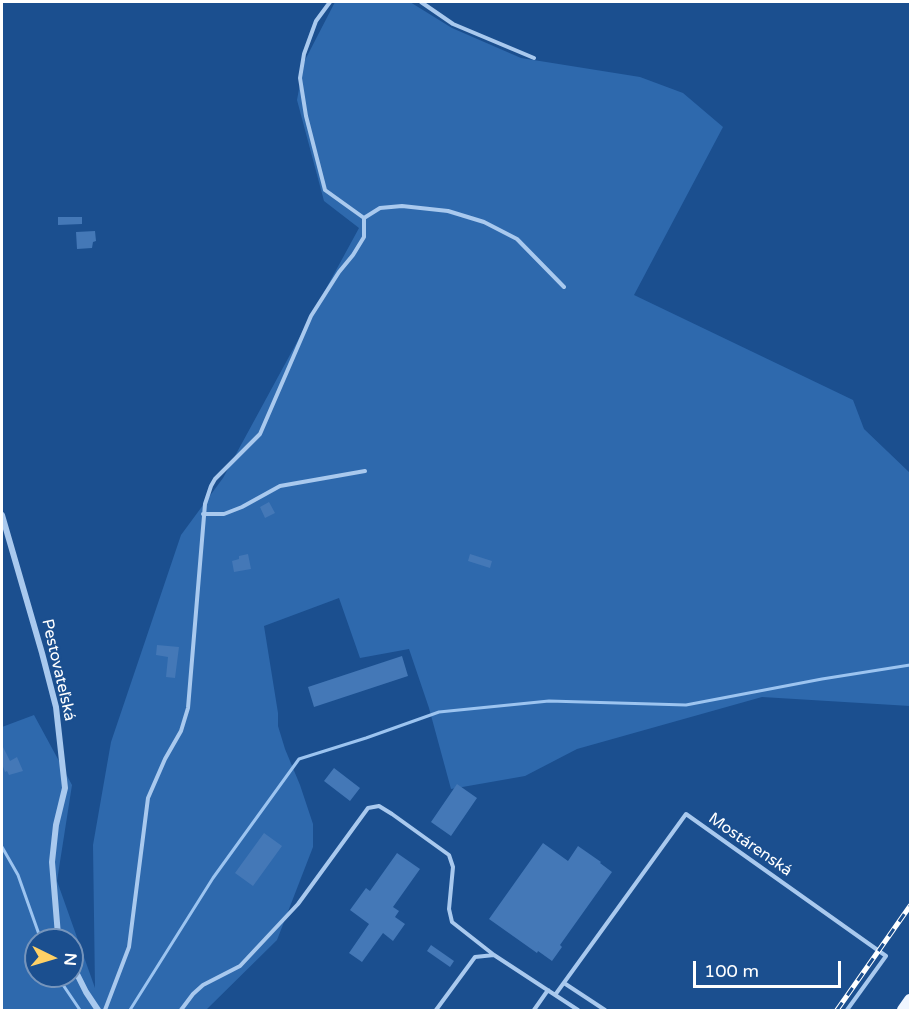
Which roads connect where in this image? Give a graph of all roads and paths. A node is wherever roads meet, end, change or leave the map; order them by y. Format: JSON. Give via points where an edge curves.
{"nodes":[{"id":1,"x":330,"y":2,"type":"edge"},
{"id":2,"x":421,"y":2,"type":"edge"},
{"id":3,"x":534,"y":58,"type":"dead end"},
{"id":4,"x":364,"y":218,"type":"junction"},
{"id":5,"x":564,"y":286,"type":"dead end"},
{"id":6,"x":365,"y":471,"type":"dead end"},
{"id":7,"x":203,"y":514,"type":"junction"},
{"id":8,"x":2,"y":515,"type":"edge"},
{"id":9,"x":57,"y":928,"type":"edge"},
{"id":10,"x":494,"y":955,"type":"junction"},
{"id":11,"x":564,"y":983,"type":"junction"},
{"id":12,"x":84,"y":988,"type":"edge"},
{"id":13,"x":549,"y":990,"type":"junction"},
{"id":14,"x":555,"y":995,"type":"junction"},
{"id":15,"x":910,"y":999,"type":"edge"},
{"id":16,"x":98,"y":1011,"type":"edge"},
{"id":17,"x":105,"y":1011,"type":"edge"},
{"id":18,"x":181,"y":1011,"type":"edge"},
{"id":19,"x":436,"y":1011,"type":"edge"},
{"id":20,"x":534,"y":1011,"type":"edge"},
{"id":21,"x":578,"y":1011,"type":"edge"},
{"id":22,"x":605,"y":1011,"type":"edge"},
{"id":23,"x":847,"y":1011,"type":"edge"},
{"id":24,"x":903,"y":1011,"type":"edge"}],
"edges":[{"from":1,"to":4,"type":"lane","via":[[316,21],[300,78],[325,190]]},
{"from":2,"to":3,"type":"lane","via":[[453,24]]},
{"from":4,"to":5,"type":"lane","via":[[380,208],[402,206],[448,211],[484,222],[517,239]]},
{"from":4,"to":7,"type":"lane","via":[[364,237],[311,316],[260,434],[215,479]]},
{"from":6,"to":7,"type":"lane","via":[[280,486],[224,514]]},
{"from":7,"to":17,"type":"lane","via":[[188,708],[148,798],[129,947]]},
{"from":8,"to":9,"type":"street","name":"Pestovateľská","via":[[56,707],[65,788],[52,862]]},
{"from":10,"to":13,"type":"lane"},
{"from":10,"to":18,"type":"lane","via":[[452,922],[448,909],[453,867],[449,855],[379,806],[368,808],[298,904],[240,966],[203,985]]},
{"from":10,"to":19,"type":"lane","via":[[475,957]]},
{"from":11,"to":14,"type":"lane"},
{"from":11,"to":22,"type":"lane"},
{"from":11,"to":23,"type":"lane","name":"Mostárenská","via":[[686,814],[886,956]]},
{"from":12,"to":16,"type":"street"},
{"from":13,"to":14,"type":"lane"},
{"from":13,"to":20,"type":"lane"},
{"from":14,"to":21,"type":"lane"},
{"from":15,"to":24,"type":"main road"}]}
